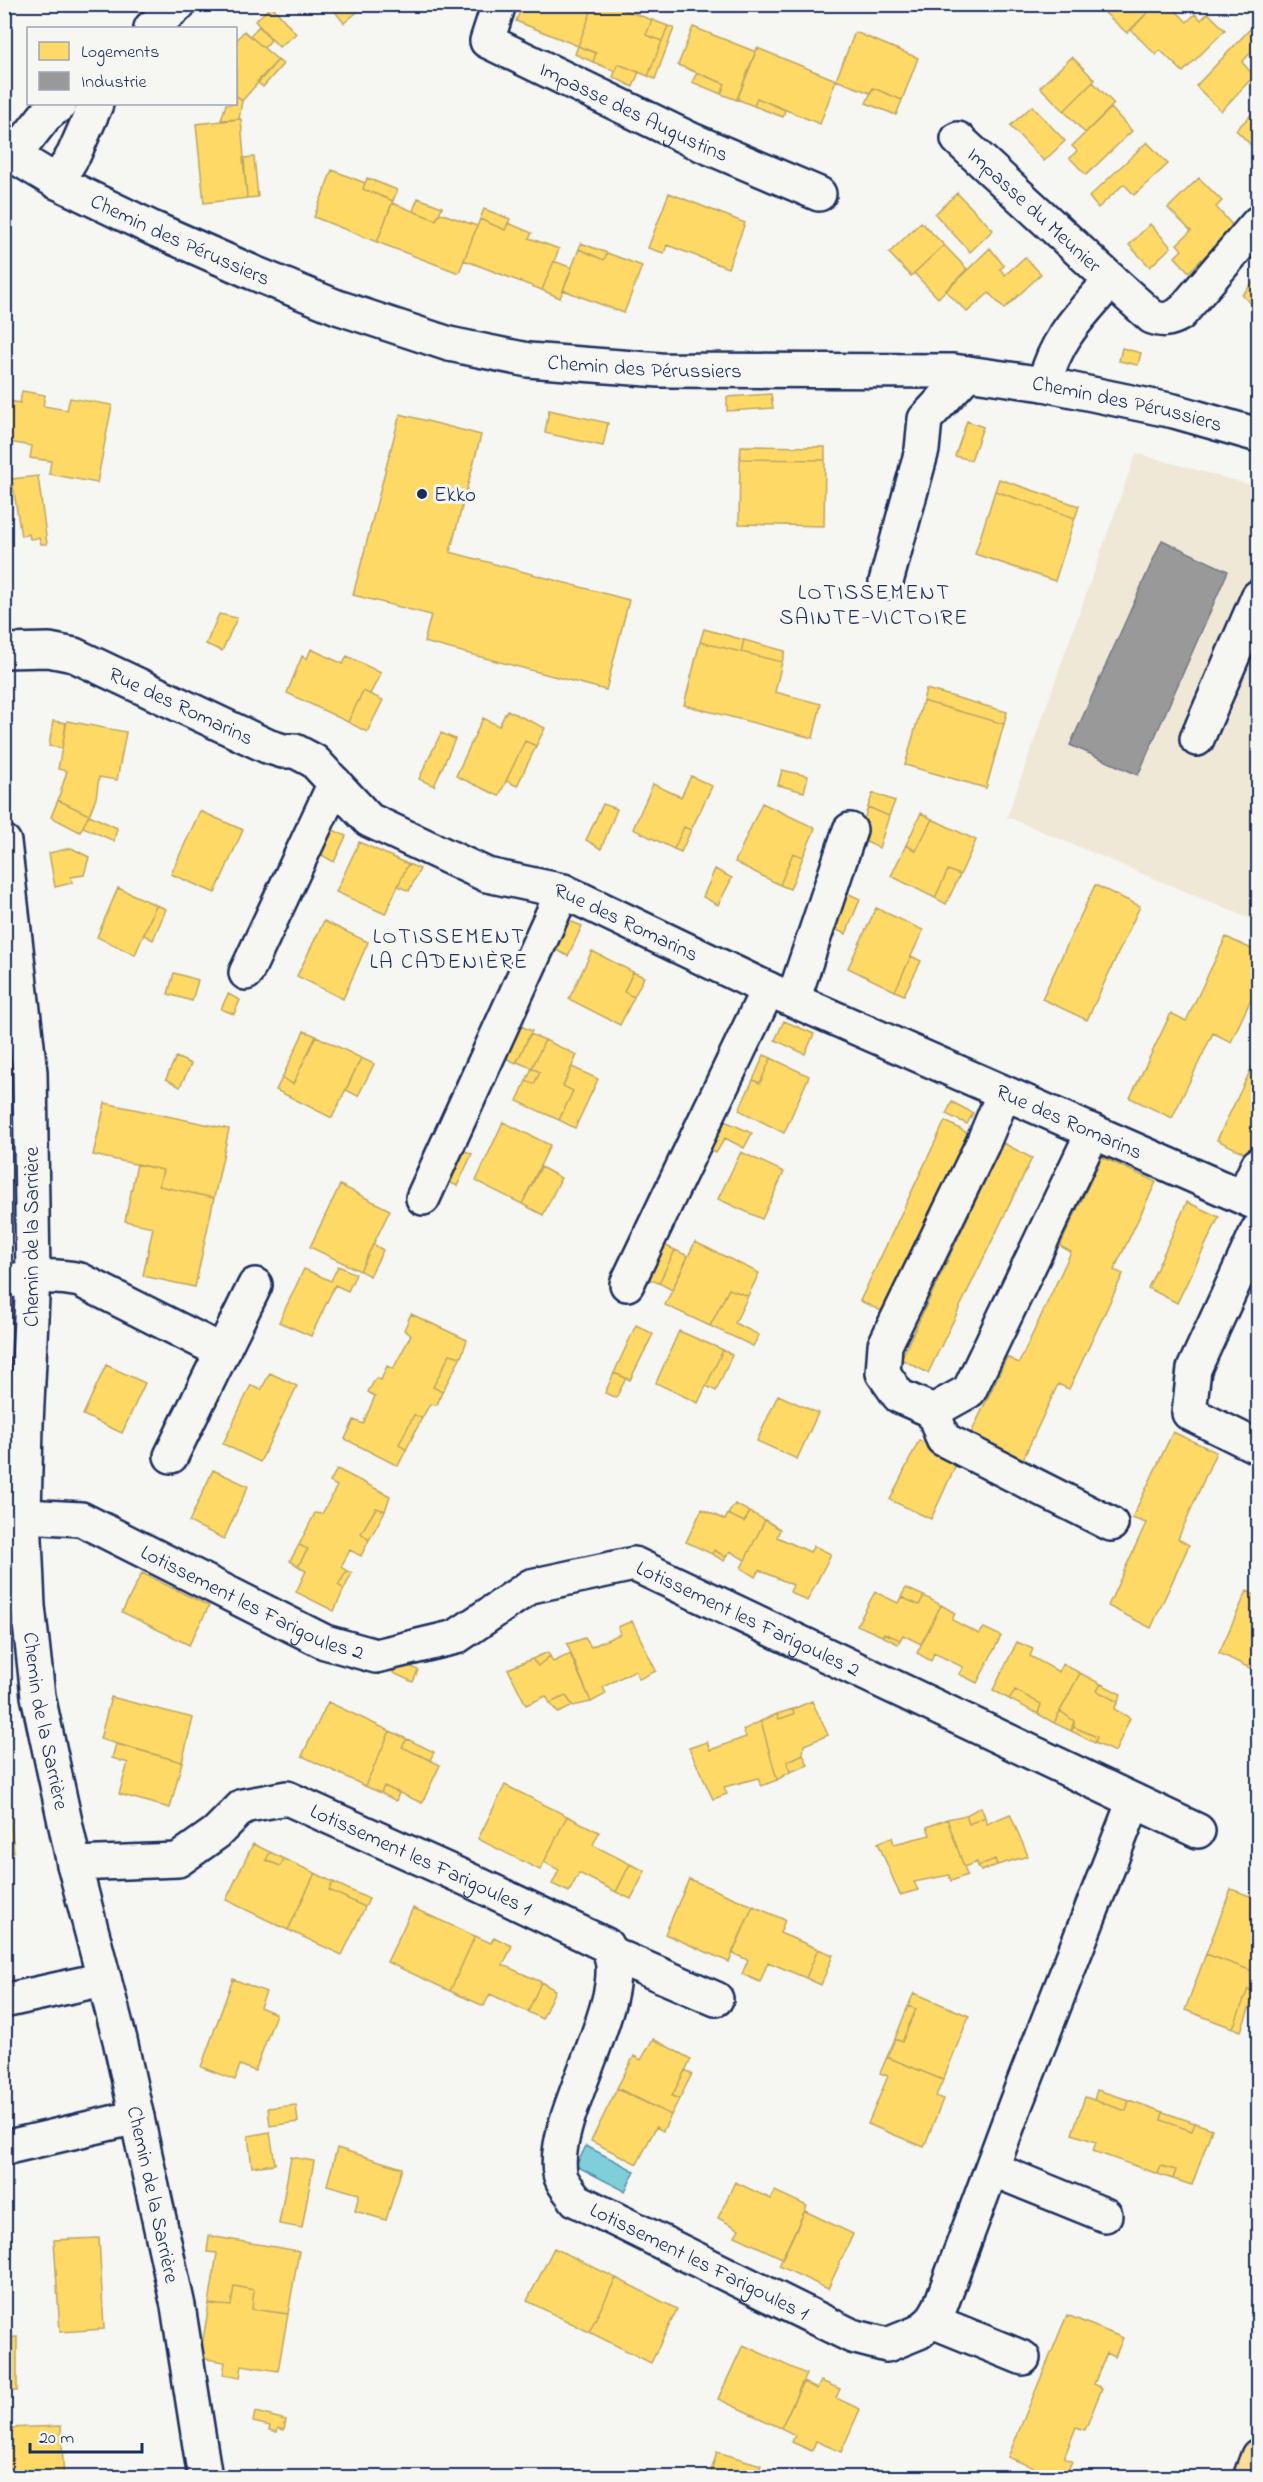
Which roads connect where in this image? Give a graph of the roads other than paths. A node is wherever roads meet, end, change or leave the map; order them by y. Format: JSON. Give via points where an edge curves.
{"nodes":[{"id":1,"x":179,"y":4,"type":"edge"},
{"id":2,"x":500,"y":4,"type":"edge"},
{"id":3,"x":152,"y":27,"type":"edge"},
{"id":4,"x":59,"y":105,"type":"edge"},
{"id":5,"x":96,"y":105,"type":"edge"},
{"id":6,"x":958,"y":139,"type":"dead end"},
{"id":7,"x":9,"y":153,"type":"edge"},
{"id":8,"x":57,"y":182,"type":"junction"},
{"id":9,"x":819,"y":194,"type":"dead end"},
{"id":10,"x":1258,"y":224,"type":"edge"},
{"id":11,"x":1112,"y":280,"type":"junction"},
{"id":12,"x":897,"y":372,"type":"junction"},
{"id":13,"x":968,"y":373,"type":"junction"},
{"id":14,"x":1044,"y":384,"type":"junction"},
{"id":15,"x":925,"y":419,"type":"junction"},
{"id":16,"x":1258,"y":435,"type":"edge"},
{"id":17,"x":886,"y":582,"type":"dead end"},
{"id":18,"x":1258,"y":597,"type":"edge"},
{"id":19,"x":4,"y":651,"type":"edge"},
{"id":20,"x":1197,"y":739,"type":"dead end"},
{"id":21,"x":335,"y":783,"type":"junction"},
{"id":22,"x":850,"y":830,"type":"dead end"},
{"id":23,"x":4,"y":842,"type":"edge"},
{"id":24,"x":563,"y":891,"type":"junction"},
{"id":25,"x":246,"y":973,"type":"dead end"},
{"id":26,"x":781,"y":995,"type":"junction"},
{"id":27,"x":1004,"y":1093,"type":"junction"},
{"id":28,"x":1093,"y":1132,"type":"junction"},
{"id":29,"x":1258,"y":1165,"type":"edge"},
{"id":30,"x":423,"y":1198,"type":"dead end"},
{"id":31,"x":1251,"y":1201,"type":"edge"},
{"id":32,"x":1258,"y":1230,"type":"edge"},
{"id":33,"x":19,"y":1279,"type":"edge"},
{"id":34,"x":627,"y":1284,"type":"dead end"},
{"id":35,"x":255,"y":1285,"type":"dead end"},
{"id":36,"x":223,"y":1352,"type":"junction"},
{"id":37,"x":933,"y":1411,"type":"junction"},
{"id":38,"x":1258,"y":1447,"type":"edge"},
{"id":39,"x":171,"y":1456,"type":"dead end"},
{"id":40,"x":24,"y":1516,"type":"junction"},
{"id":41,"x":1111,"y":1524,"type":"dead end"},
{"id":42,"x":1134,"y":1801,"type":"junction"},
{"id":43,"x":1198,"y":1831,"type":"dead end"},
{"id":44,"x":74,"y":1864,"type":"junction"},
{"id":45,"x":612,"y":1954,"type":"junction"},
{"id":46,"x":104,"y":1978,"type":"junction"},
{"id":47,"x":716,"y":1999,"type":"dead end"},
{"id":48,"x":4,"y":2001,"type":"edge"},
{"id":49,"x":137,"y":2117,"type":"junction"},
{"id":50,"x":4,"y":2148,"type":"edge"},
{"id":51,"x":992,"y":2169,"type":"junction"},
{"id":52,"x":1105,"y":2215,"type":"dead end"},
{"id":53,"x":932,"y":2321,"type":"junction"},
{"id":54,"x":1023,"y":2358,"type":"dead end"},
{"id":55,"x":1258,"y":2456,"type":"edge"},
{"id":56,"x":205,"y":2478,"type":"edge"},
{"id":57,"x":1250,"y":2478,"type":"edge"}],
"edges":[{"from":1,"to":3,"type":"street"},
{"from":2,"to":9,"type":"street","name":"Impasse des Augustins","via":[[487,41],[694,141]]},
{"from":4,"to":7,"type":"street"},
{"from":5,"to":8,"type":"street"},
{"from":6,"to":11,"type":"street","name":"Impasse du Meunier"},
{"from":7,"to":8,"type":"street","name":"Chemin des Pérussiers"},
{"from":8,"to":12,"type":"street","name":"Chemin des Pérussiers","via":[[295,290],[449,344],[528,360],[660,370]]},
{"from":10,"to":11,"type":"street","name":"Impasse du Meunier","via":[[1180,314],[1170,320],[1152,316]]},
{"from":11,"to":14,"type":"street","via":[[1063,336]]},
{"from":12,"to":13,"type":"street","name":"Chemin des Pérussiers"},
{"from":12,"to":15,"type":"street"},
{"from":13,"to":14,"type":"street","name":"Chemin des Pérussiers"},
{"from":13,"to":15,"type":"street"},
{"from":14,"to":16,"type":"street","name":"Chemin des Pérussiers","via":[[1174,411]]},
{"from":15,"to":17,"type":"street","via":[[922,450]]},
{"from":18,"to":20,"type":"street"},
{"from":19,"to":21,"type":"street","name":"Rue des Romarins","via":[[49,650],[74,655],[267,746],[304,755]]},
{"from":21,"to":24,"type":"street","name":"Rue des Romarins","via":[[369,820],[487,875]]},
{"from":21,"to":25,"type":"street"},
{"from":22,"to":26,"type":"street"},
{"from":23,"to":33,"type":"street","name":"Chemin de la Sarrière","via":[[30,1072]]},
{"from":24,"to":26,"type":"street","name":"Rue des Romarins"},
{"from":24,"to":30,"type":"street"},
{"from":26,"to":27,"type":"street","name":"Rue des Romarins"},
{"from":26,"to":34,"type":"street"},
{"from":27,"to":28,"type":"street","name":"Rue des Romarins"},
{"from":27,"to":37,"type":"street","via":[[885,1346],[883,1373],[899,1396]]},
{"from":28,"to":31,"type":"street","name":"Rue des Romarins"},
{"from":28,"to":37,"type":"street","via":[[969,1391]]},
{"from":29,"to":31,"type":"street"},
{"from":32,"to":38,"type":"street","via":[[1194,1369],[1189,1413]]},
{"from":33,"to":36,"type":"street","via":[[59,1275],[80,1280]]},
{"from":33,"to":40,"type":"street","name":"Chemin de la Sarrière","via":[[26,1424]]},
{"from":35,"to":36,"type":"street"},
{"from":36,"to":39,"type":"street"},
{"from":37,"to":41,"type":"street","via":[[943,1439]]},
{"from":40,"to":42,"type":"street","name":"Lotissement les Farigoules 2","via":[[81,1519],[325,1642],[376,1656],[456,1637],[531,1586],[634,1564]]},
{"from":40,"to":44,"type":"street","name":"Chemin de la Sarrière","via":[[38,1696]]},
{"from":42,"to":43,"type":"street","name":"Lotissement les Farigoules 2"},
{"from":42,"to":51,"type":"street"},
{"from":44,"to":45,"type":"street","name":"Lotissement les Farigoules 1","via":[[178,1860],[216,1833],[243,1806],[287,1798],[606,1945]]},
{"from":44,"to":46,"type":"street","name":"Chemin de la Sarrière"},
{"from":45,"to":47,"type":"street"},
{"from":45,"to":53,"type":"street","name":"Lotissement les Farigoules 1","via":[[614,1967],[603,2023],[561,2138],[560,2174],[576,2200],[852,2336],[887,2345],[919,2332]]},
{"from":46,"to":48,"type":"street"},
{"from":46,"to":49,"type":"street","name":"Chemin de la Sarrière"},
{"from":49,"to":50,"type":"street"},
{"from":49,"to":56,"type":"street","name":"Chemin de la Sarrière","via":[[178,2306]]},
{"from":51,"to":52,"type":"street"},
{"from":51,"to":53,"type":"street"},
{"from":53,"to":54,"type":"street"},
{"from":55,"to":57,"type":"highway"}]}
